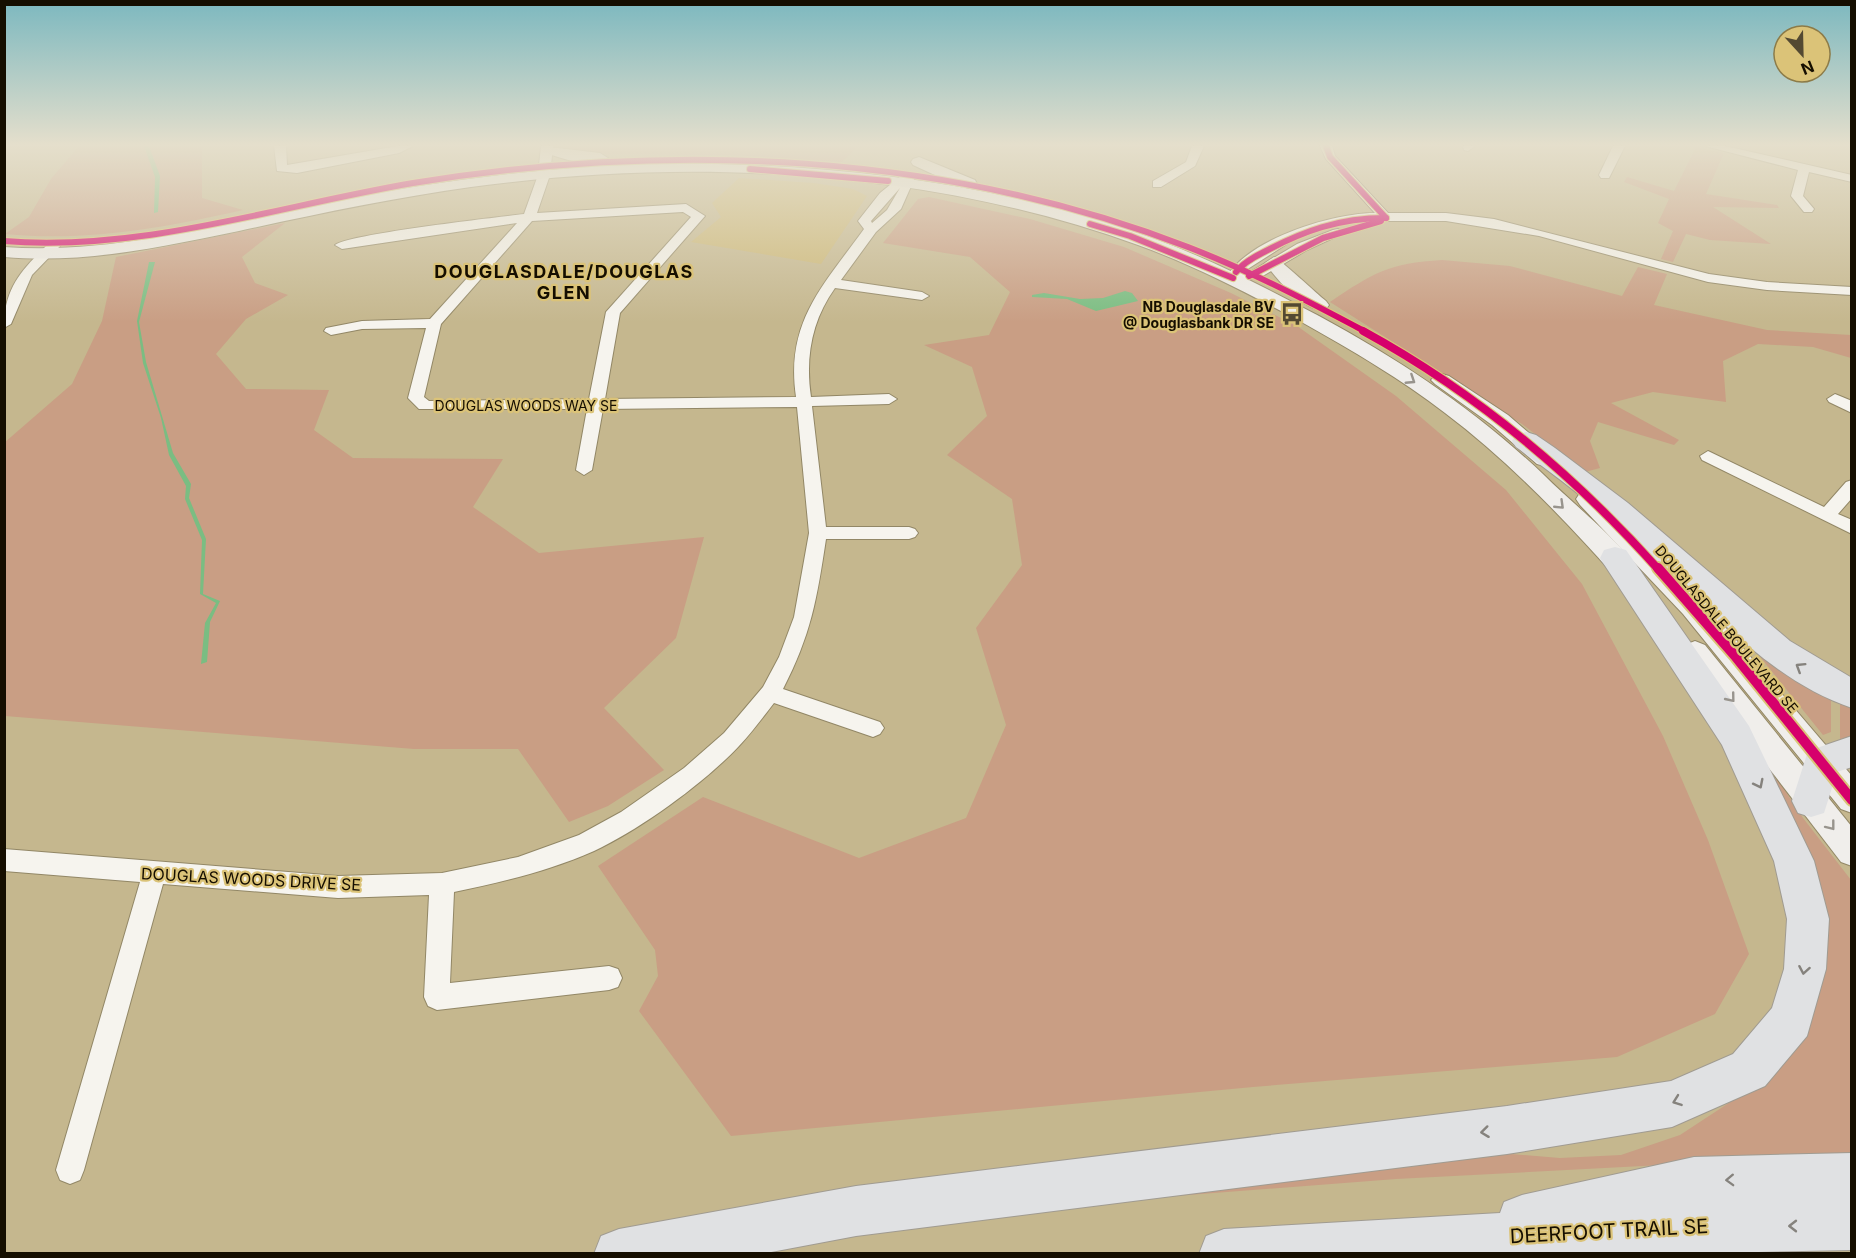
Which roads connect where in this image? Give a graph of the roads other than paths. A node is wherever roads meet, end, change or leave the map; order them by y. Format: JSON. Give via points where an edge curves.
{"nodes":[{"id":1,"x":304,"y":205,"type":"edge"},
{"id":2,"x":338,"y":205,"type":"edge"},
{"id":3,"x":534,"y":205,"type":"edge"},
{"id":4,"x":876,"y":205,"type":"edge"},
{"id":5,"x":897,"y":205,"type":"edge"},
{"id":6,"x":1019,"y":205,"type":"edge"},
{"id":7,"x":1051,"y":205,"type":"edge"},
{"id":8,"x":1374,"y":205,"type":"edge"},
{"id":9,"x":1804,"y":205,"type":"edge"},
{"id":10,"x":1808,"y":209,"type":"dead end"},
{"id":11,"x":530,"y":216,"type":"junction"},
{"id":12,"x":1386,"y":218,"type":"junction"},
{"id":13,"x":871,"y":229,"type":"junction"},
{"id":14,"x":4,"y":241,"type":"edge"},
{"id":15,"x":342,"y":245,"type":"dead end"},
{"id":16,"x":51,"y":249,"type":"junction"},
{"id":17,"x":4,"y":252,"type":"edge"},
{"id":18,"x":1274,"y":263,"type":"junction"},
{"id":19,"x":1242,"y":273,"type":"junction"},
{"id":20,"x":832,"y":283,"type":"junction"},
{"id":21,"x":1851,"y":291,"type":"edge"},
{"id":22,"x":922,"y":297,"type":"dead end"},
{"id":23,"x":1319,"y":305,"type":"junction"},
{"id":24,"x":434,"y":323,"type":"junction"},
{"id":25,"x":4,"y":324,"type":"edge"},
{"id":26,"x":331,"y":331,"type":"dead end"},
{"id":27,"x":889,"y":399,"type":"dead end"},
{"id":28,"x":1835,"y":399,"type":"dead end"},
{"id":29,"x":803,"y":402,"type":"junction"},
{"id":30,"x":596,"y":405,"type":"junction"},
{"id":31,"x":1851,"y":408,"type":"edge"},
{"id":32,"x":1526,"y":441,"type":"junction"},
{"id":33,"x":1708,"y":456,"type":"dead end"},
{"id":34,"x":584,"y":470,"type":"dead end"},
{"id":35,"x":1851,"y":486,"type":"edge"},
{"id":36,"x":1827,"y":515,"type":"junction"},
{"id":37,"x":1851,"y":528,"type":"edge"},
{"id":38,"x":818,"y":533,"type":"junction"},
{"id":39,"x":909,"y":533,"type":"dead end"},
{"id":40,"x":1615,"y":558,"type":"junction"},
{"id":41,"x":770,"y":693,"type":"junction"},
{"id":42,"x":1851,"y":694,"type":"edge"},
{"id":43,"x":873,"y":728,"type":"dead end"},
{"id":44,"x":1836,"y":756,"type":"edge"},
{"id":45,"x":1851,"y":800,"type":"edge"},
{"id":46,"x":1811,"y":801,"type":"junction"},
{"id":47,"x":1851,"y":852,"type":"edge"},
{"id":48,"x":4,"y":860,"type":"edge"},
{"id":49,"x":154,"y":874,"type":"junction"},
{"id":50,"x":442,"y":884,"type":"junction"},
{"id":51,"x":609,"y":978,"type":"dead end"},
{"id":52,"x":70,"y":1170,"type":"dead end"},
{"id":53,"x":1851,"y":1177,"type":"edge"},
{"id":54,"x":1851,"y":1226,"type":"edge"},
{"id":55,"x":1432,"y":1240,"type":"junction"},
{"id":56,"x":619,"y":1254,"type":"edge"},
{"id":57,"x":1224,"y":1254,"type":"edge"}],
"edges":[{"from":1,"to":16,"type":"street","name":"DOUGLASDALE BOULEVARD SE","via":[[158,234]]},
{"from":2,"to":16,"type":"street","name":"DOUGLASDALE BOULEVARD SE","via":[[122,249]]},
{"from":3,"to":11,"type":"street","name":"DOUGLAS WOODS WAY SE"},
{"from":4,"to":13,"type":"street","name":"DOUGLAS WOODS DRIVE SE","via":[[864,221]]},
{"from":5,"to":13,"type":"street","name":"DOUGLAS WOODS DRIVE SE","via":[[883,222]]},
{"from":6,"to":19,"type":"street","name":"DOUGLASDALE BOULEVARD SE"},
{"from":7,"to":19,"type":"street","name":"DOUGLASDALE BOULEVARD SE","via":[[1171,239]]},
{"from":8,"to":12,"type":"street"},
{"from":9,"to":10,"type":"street"},
{"from":11,"to":15,"type":"street"},
{"from":11,"to":24,"type":"street","name":"DOUGLAS WOODS WAY SE"},
{"from":11,"to":30,"type":"street","via":[[686,208],[699,216],[613,312]]},
{"from":12,"to":18,"type":"street","via":[[1323,238]]},
{"from":12,"to":19,"type":"street","via":[[1359,217],[1306,230],[1288,237]]},
{"from":12,"to":21,"type":"street","via":[[1494,223],[1708,278]]},
{"from":13,"to":20,"type":"street","name":"DOUGLAS WOODS DRIVE SE"},
{"from":14,"to":16,"type":"street","name":"DOUGLASDALE BOULEVARD SE"},
{"from":16,"to":17,"type":"street","name":"DOUGLASDALE BOULEVARD SE"},
{"from":16,"to":25,"type":"street","via":[[26,273]]},
{"from":18,"to":19,"type":"street"},
{"from":18,"to":23,"type":"street"},
{"from":19,"to":23,"type":"street","name":"DOUGLASDALE BOULEVARD SE"},
{"from":19,"to":40,"type":"street","name":"DOUGLASDALE BOULEVARD SE","one_way":true,"via":[[1456,411],[1501,447]]},
{"from":20,"to":22,"type":"street"},
{"from":20,"to":29,"type":"street","name":"DOUGLAS WOODS DRIVE SE","via":[[807,325],[800,374]]},
{"from":23,"to":32,"type":"street","name":"DOUGLASDALE BOULEVARD SE","via":[[1456,388]]},
{"from":24,"to":26,"type":"street","via":[[363,325]]},
{"from":24,"to":30,"type":"street","name":"DOUGLAS WOODS WAY SE","via":[[416,398],[425,406]]},
{"from":27,"to":29,"type":"street","name":"DOUGLAS WOODS WAY SE"},
{"from":28,"to":31,"type":"street"},
{"from":29,"to":30,"type":"street","name":"DOUGLAS WOODS WAY SE"},
{"from":29,"to":38,"type":"street","name":"DOUGLAS WOODS DRIVE SE"},
{"from":30,"to":34,"type":"street"},
{"from":42,"to":32,"type":"highway","one_way":true,"via":[[1765,643],[1580,478]]},
{"from":32,"to":44,"type":"street","name":"DOUGLASDALE BOULEVARD SE","via":[[1648,556]]},
{"from":33,"to":36,"type":"street"},
{"from":35,"to":36,"type":"street"},
{"from":36,"to":37,"type":"street"},
{"from":38,"to":39,"type":"street"},
{"from":38,"to":41,"type":"street","name":"DOUGLAS WOODS DRIVE SE","via":[[804,617],[789,658]]},
{"from":40,"to":46,"type":"street","name":"DOUGLASDALE BOULEVARD SE","one_way":true},
{"from":40,"to":56,"type":"highway","one_way":true,"via":[[1736,737],[1794,861],[1808,919],[1805,969],[1791,1020],[1749,1070],[1672,1104],[1507,1130],[856,1210]]},
{"from":41,"to":43,"type":"street"},
{"from":41,"to":50,"type":"street","name":"DOUGLAS WOODS DRIVE SE","via":[[732,739],[692,775],[629,819],[587,843],[518,868]]},
{"from":44,"to":45,"type":"street","name":"DOUGLASDALE BOULEVARD SE"},
{"from":44,"to":46,"type":"highway"},
{"from":46,"to":47,"type":"street","name":"DOUGLASDALE BOULEVARD SE","one_way":true},
{"from":48,"to":49,"type":"street","name":"DOUGLAS WOODS DRIVE SE"},
{"from":49,"to":50,"type":"street","name":"DOUGLAS WOODS DRIVE SE","via":[[338,887]]},
{"from":49,"to":52,"type":"street"},
{"from":50,"to":51,"type":"street","via":[[437,997]]},
{"from":53,"to":55,"type":"highway","one_way":true,"via":[[1694,1181]]},
{"from":54,"to":55,"type":"highway","name":"DEERFOOT TRAIL SE","one_way":true,"via":[[1710,1226]]},
{"from":55,"to":57,"type":"highway","name":"DEERFOOT TRAIL SE"}]}
